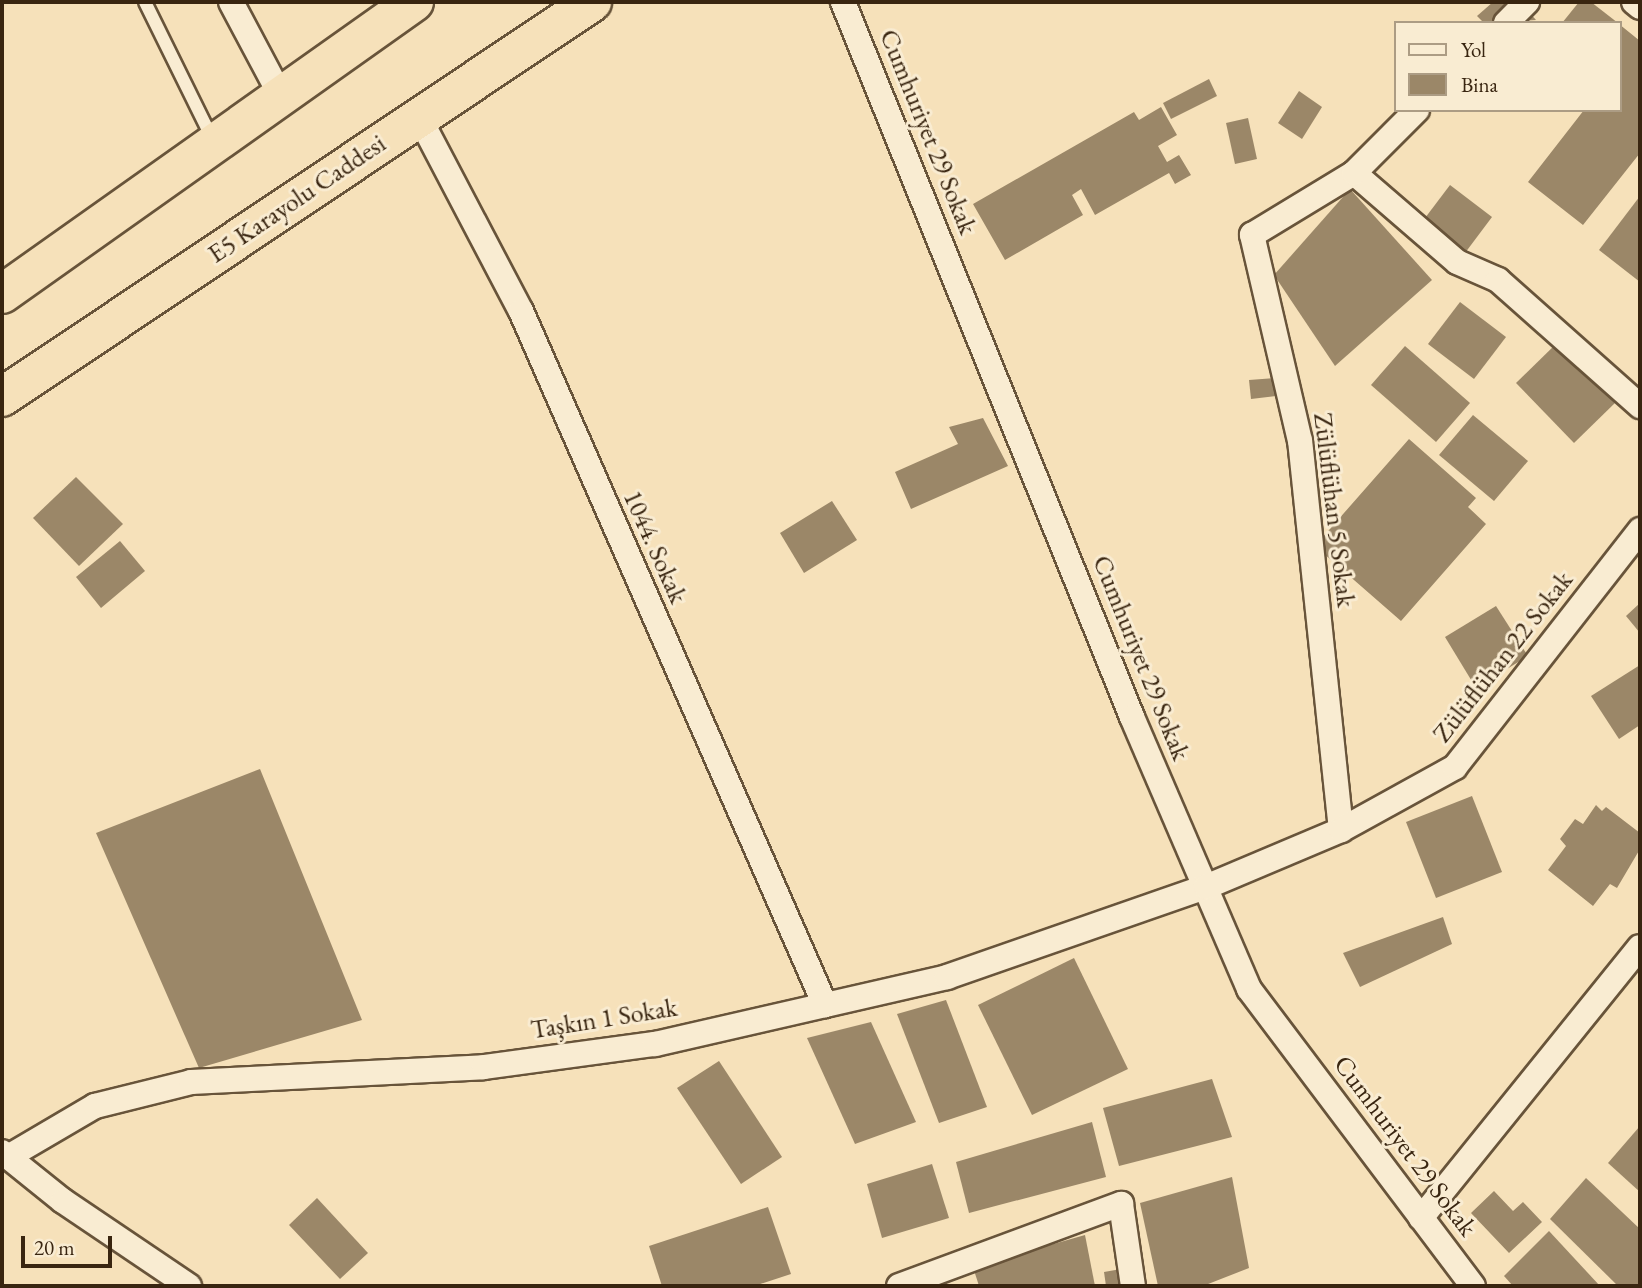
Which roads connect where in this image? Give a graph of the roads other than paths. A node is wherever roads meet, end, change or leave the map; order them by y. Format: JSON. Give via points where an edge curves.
{"nodes":[{"id":1,"x":145,"y":2,"type":"edge"},
{"id":2,"x":231,"y":2,"type":"edge"},
{"id":3,"x":414,"y":2,"type":"edge"},
{"id":4,"x":592,"y":2,"type":"edge"},
{"id":5,"x":843,"y":2,"type":"edge"},
{"id":6,"x":1527,"y":2,"type":"edge"},
{"id":7,"x":1634,"y":2,"type":"edge"},
{"id":8,"x":1640,"y":7,"type":"edge"},
{"id":9,"x":1508,"y":21,"type":"edge"},
{"id":10,"x":281,"y":96,"type":"junction"},
{"id":11,"x":1415,"y":112,"type":"edge"},
{"id":12,"x":419,"y":117,"type":"junction"},
{"id":13,"x":214,"y":143,"type":"junction"},
{"id":14,"x":1354,"y":173,"type":"junction"},
{"id":15,"x":2,"y":294,"type":"edge"},
{"id":16,"x":2,"y":397,"type":"edge"},
{"id":17,"x":1640,"y":406,"type":"edge"},
{"id":18,"x":1640,"y":530,"type":"edge"},
{"id":19,"x":1341,"y":830,"type":"junction"},
{"id":20,"x":1206,"y":887,"type":"junction"},
{"id":21,"x":1640,"y":947,"type":"edge"},
{"id":22,"x":825,"y":1005,"type":"junction"},
{"id":23,"x":5,"y":1155,"type":"edge"},
{"id":24,"x":1421,"y":1218,"type":"junction"},
{"id":25,"x":937,"y":1280,"type":"edge"},
{"id":26,"x":189,"y":1286,"type":"edge"},
{"id":27,"x":899,"y":1286,"type":"edge"},
{"id":28,"x":1133,"y":1286,"type":"edge"},
{"id":29,"x":1473,"y":1286,"type":"edge"}],
"edges":[{"from":1,"to":13,"type":"lane"},
{"from":2,"to":10,"type":"street"},
{"from":3,"to":10,"type":"highway"},
{"from":4,"to":12,"type":"highway","name":"E5 Karayolu Caddesi"},
{"from":5,"to":20,"type":"street","name":"Cumhuriyet 29 Sokak","via":[[1132,717]]},
{"from":6,"to":9,"type":"street"},
{"from":7,"to":8,"type":"street"},
{"from":10,"to":13,"type":"highway"},
{"from":11,"to":14,"type":"street","name":"Zülüflühan 5 Sokak"},
{"from":12,"to":16,"type":"highway","name":"E5 Karayolu Caddesi"},
{"from":12,"to":22,"type":"street","name":"1044. Sokak","via":[[521,311]]},
{"from":13,"to":15,"type":"highway"},
{"from":14,"to":17,"type":"street","via":[[1457,262],[1498,280]]},
{"from":14,"to":19,"type":"street","name":"Zülüflühan 5 Sokak","via":[[1252,235],[1300,441]]},
{"from":18,"to":19,"type":"street","name":"Zülüflühan 22 Sokak","via":[[1455,767]]},
{"from":19,"to":20,"type":"street","name":"Zülüflühan 22 Sokak"},
{"from":20,"to":22,"type":"street","name":"Taşkın 1 Sokak","via":[[947,977]]},
{"from":20,"to":24,"type":"street","name":"Cumhuriyet 29 Sokak","via":[[1249,989]]},
{"from":21,"to":24,"type":"street"},
{"from":22,"to":23,"type":"street","name":"Taşkın 1 Sokak","via":[[655,1044],[484,1067],[191,1083],[95,1106]]},
{"from":23,"to":26,"type":"street"},
{"from":24,"to":29,"type":"street","name":"Cumhuriyet 29 Sokak"},
{"from":25,"to":27,"type":"street"},
{"from":25,"to":28,"type":"street","via":[[1121,1204]]}]}
